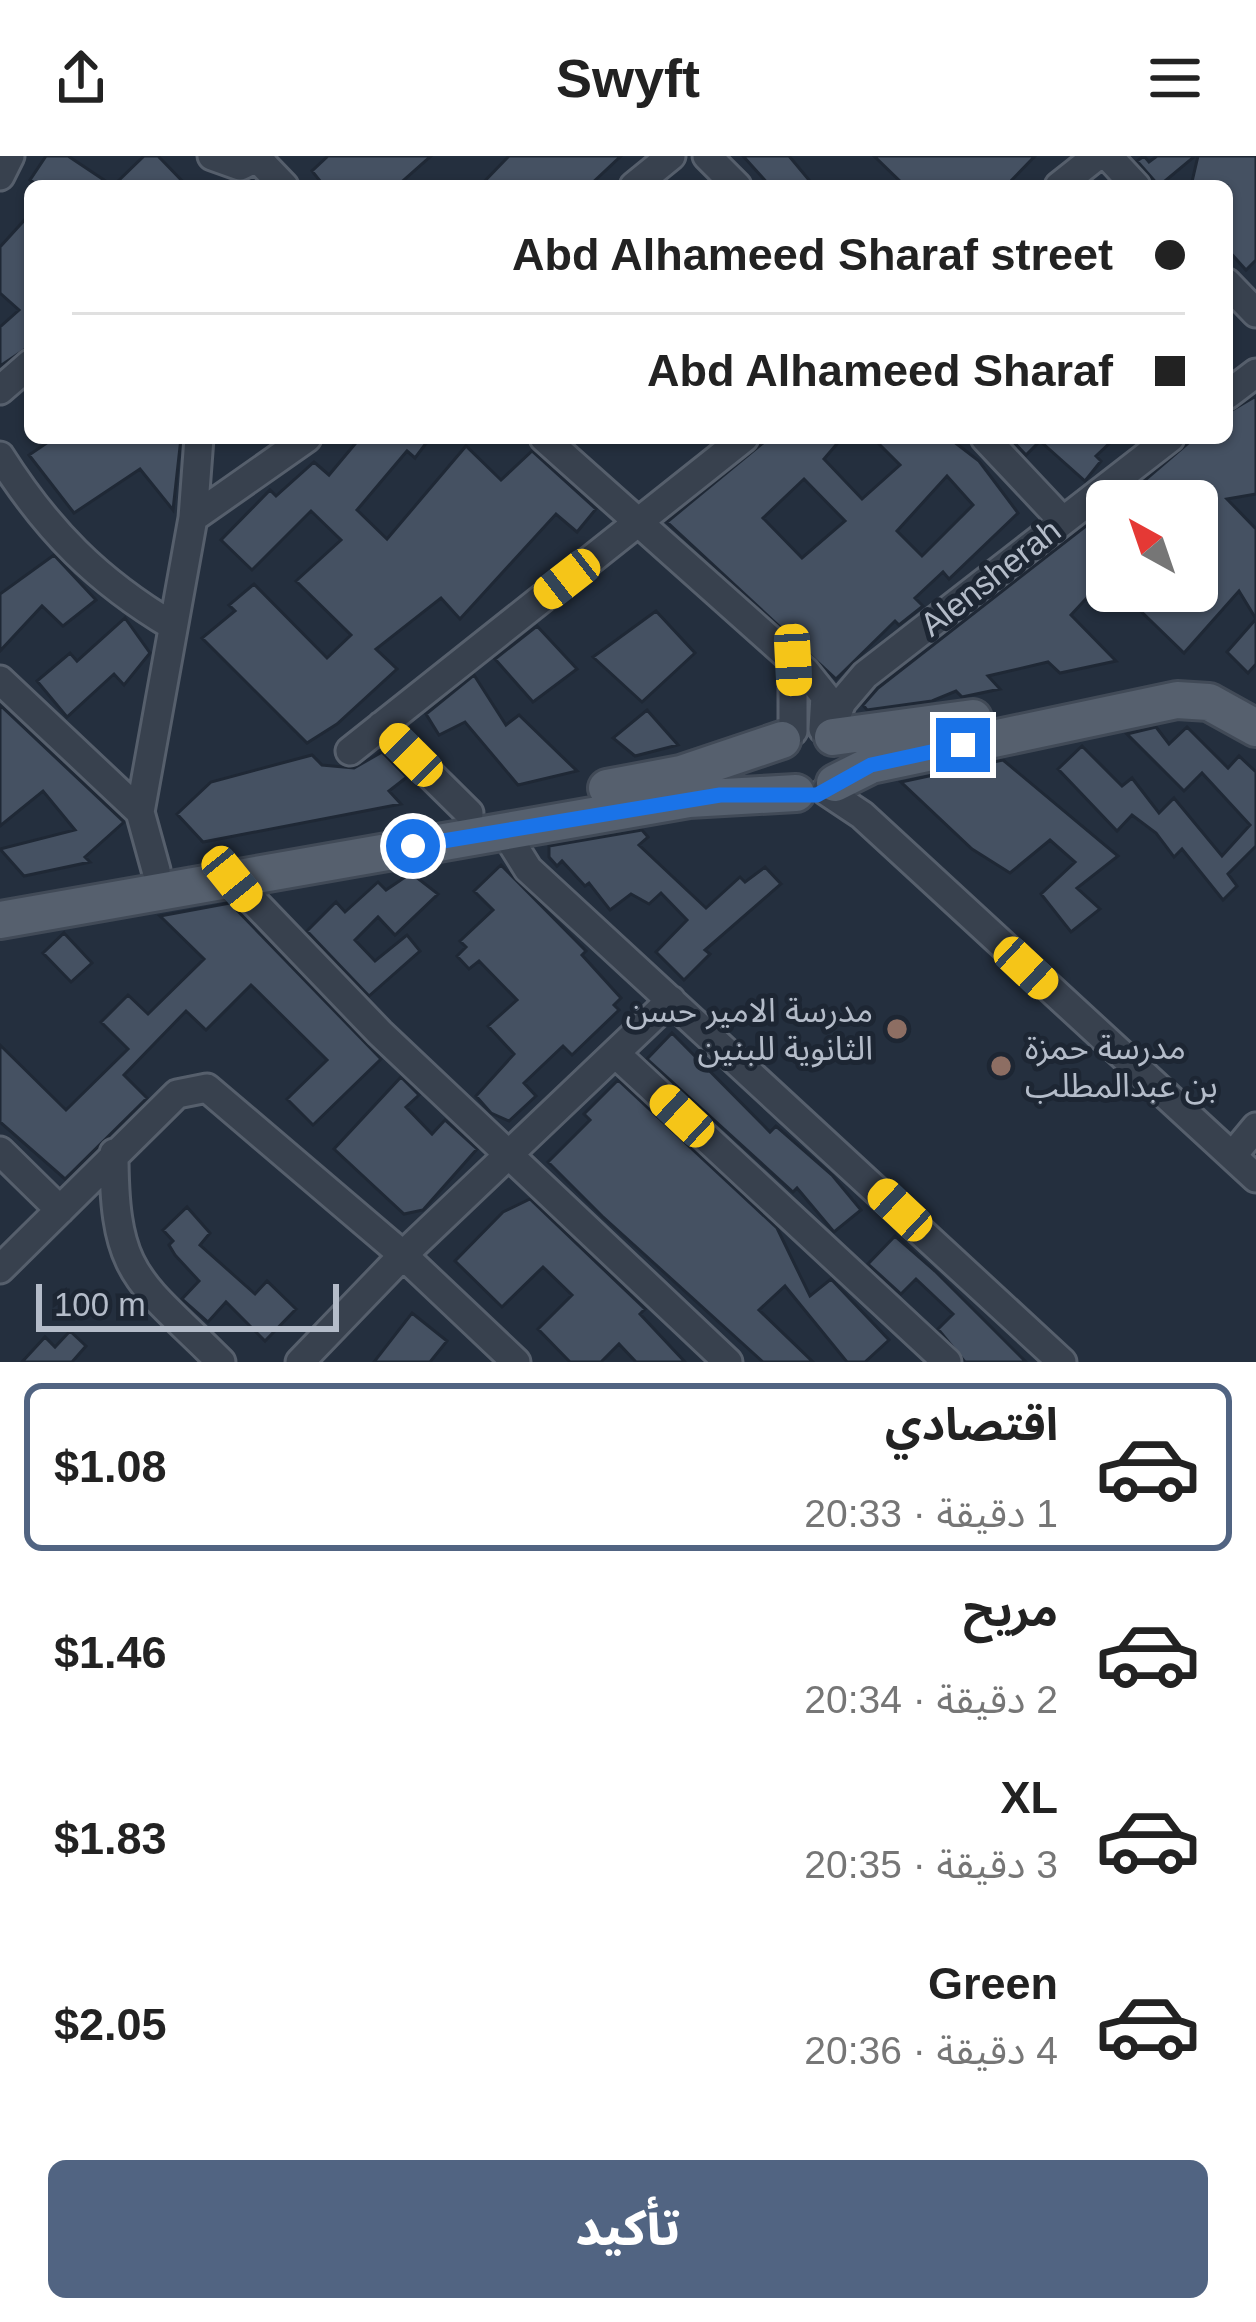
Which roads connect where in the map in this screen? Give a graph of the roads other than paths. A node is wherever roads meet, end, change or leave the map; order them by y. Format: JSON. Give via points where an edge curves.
{"nodes":[{"id":1,"x":10,"y":156,"type":"edge"},
{"id":2,"x":211,"y":156,"type":"edge"},
{"id":3,"x":671,"y":156,"type":"edge"},
{"id":4,"x":706,"y":156,"type":"edge"},
{"id":5,"x":1097,"y":156,"type":"edge"},
{"id":6,"x":1108,"y":156,"type":"edge"},
{"id":7,"x":246,"y":167,"type":"edge"},
{"id":8,"x":0,"y":176,"type":"edge"},
{"id":9,"x":641,"y":180,"type":"edge"},
{"id":10,"x":731,"y":180,"type":"edge"},
{"id":11,"x":1067,"y":180,"type":"edge"},
{"id":12,"x":1130,"y":180,"type":"edge"},
{"id":13,"x":1233,"y":289,"type":"edge"},
{"id":14,"x":1256,"y":314,"type":"edge"},
{"id":15,"x":24,"y":369,"type":"edge"},
{"id":16,"x":0,"y":390,"type":"edge"},
{"id":17,"x":199,"y":444,"type":"edge"},
{"id":18,"x":299,"y":444,"type":"edge"},
{"id":19,"x":551,"y":444,"type":"edge"},
{"id":20,"x":737,"y":444,"type":"edge"},
{"id":21,"x":991,"y":444,"type":"edge"},
{"id":22,"x":1162,"y":444,"type":"edge"},
{"id":23,"x":0,"y":456,"type":"edge"},
{"id":24,"x":194,"y":518,"type":"junction"},
{"id":25,"x":642,"y":520,"type":"junction"},
{"id":26,"x":1062,"y":520,"type":"junction"},
{"id":27,"x":173,"y":626,"type":"junction"},
{"id":28,"x":0,"y":680,"type":"edge"},
{"id":29,"x":1256,"y":707,"type":"edge"},
{"id":30,"x":381,"y":726,"type":"junction"},
{"id":31,"x":1256,"y":728,"type":"edge"},
{"id":32,"x":812,"y":734,"type":"junction"},
{"id":33,"x":350,"y":752,"type":"dead end"},
{"id":34,"x":819,"y":789,"type":"junction"},
{"id":35,"x":140,"y":812,"type":"junction"},
{"id":36,"x":470,"y":813,"type":"junction"},
{"id":37,"x":503,"y":829,"type":"junction"},
{"id":38,"x":156,"y":871,"type":"junction"},
{"id":39,"x":232,"y":879,"type":"junction"},
{"id":40,"x":76,"y":896,"type":"junction"},
{"id":41,"x":0,"y":897,"type":"edge"},
{"id":42,"x":0,"y":920,"type":"edge"},
{"id":43,"x":671,"y":1000,"type":"junction"},
{"id":44,"x":616,"y":1054,"type":"junction"},
{"id":45,"x":1256,"y":1127,"type":"edge"},
{"id":46,"x":0,"y":1151,"type":"edge"},
{"id":47,"x":114,"y":1153,"type":"junction"},
{"id":48,"x":511,"y":1155,"type":"junction"},
{"id":49,"x":1232,"y":1156,"type":"junction"},
{"id":50,"x":1256,"y":1178,"type":"edge"},
{"id":51,"x":60,"y":1210,"type":"junction"},
{"id":52,"x":403,"y":1255,"type":"junction"},
{"id":53,"x":0,"y":1269,"type":"edge"},
{"id":54,"x":221,"y":1362,"type":"edge"},
{"id":55,"x":300,"y":1362,"type":"edge"},
{"id":56,"x":516,"y":1362,"type":"edge"},
{"id":57,"x":728,"y":1362,"type":"edge"},
{"id":58,"x":947,"y":1362,"type":"edge"},
{"id":59,"x":1062,"y":1362,"type":"edge"}],
"edges":[{"from":1,"to":8,"type":"street"},
{"from":2,"to":7,"type":"street"},
{"from":3,"to":9,"type":"street"},
{"from":4,"to":10,"type":"street"},
{"from":5,"to":11,"type":"street"},
{"from":6,"to":12,"type":"street"},
{"from":13,"to":14,"type":"street"},
{"from":15,"to":16,"type":"street"},
{"from":17,"to":24,"type":"street"},
{"from":18,"to":24,"type":"street"},
{"from":19,"to":25,"type":"street"},
{"from":20,"to":25,"type":"street"},
{"from":21,"to":26,"type":"street"},
{"from":22,"to":26,"type":"street","name":"Alensherah"},
{"from":23,"to":27,"type":"street","via":[[68,551]]},
{"from":24,"to":27,"type":"street"},
{"from":25,"to":30,"type":"street"},
{"from":25,"to":32,"type":"street","via":[[793,660]]},
{"from":26,"to":32,"type":"street","name":"Alensherah","via":[[866,675]]},
{"from":27,"to":35,"type":"street"},
{"from":28,"to":35,"type":"street"},
{"from":29,"to":32,"type":"main road","via":[[1187,680],[903,731]]},
{"from":30,"to":33,"type":"street"},
{"from":30,"to":36,"type":"street"},
{"from":31,"to":34,"type":"main road","via":[[1209,703],[1147,704],[871,765]]},
{"from":32,"to":34,"type":"main road","via":[[842,754]]},
{"from":32,"to":34,"type":"main road","via":[[776,770]]},
{"from":32,"to":36,"type":"main road","via":[[681,774]]},
{"from":34,"to":37,"type":"main road","via":[[704,797]]},
{"from":34,"to":49,"type":"street","via":[[862,815]]},
{"from":35,"to":38,"type":"street"},
{"from":36,"to":38,"type":"main road"},
{"from":37,"to":39,"type":"main road"},
{"from":37,"to":43,"type":"street","via":[[527,869]]},
{"from":38,"to":40,"type":"main road"},
{"from":39,"to":40,"type":"main road"},
{"from":39,"to":48,"type":"street"},
{"from":40,"to":41,"type":"main road"},
{"from":40,"to":42,"type":"main road"},
{"from":43,"to":44,"type":"street"},
{"from":43,"to":59,"type":"street"},
{"from":44,"to":48,"type":"street"},
{"from":44,"to":58,"type":"street"},
{"from":45,"to":49,"type":"street"},
{"from":46,"to":51,"type":"street"},
{"from":47,"to":51,"type":"street"},
{"from":47,"to":52,"type":"street","via":[[177,1094],[207,1088]]},
{"from":47,"to":54,"type":"street","via":[[115,1224],[127,1261]]},
{"from":48,"to":52,"type":"street"},
{"from":48,"to":57,"type":"street"},
{"from":49,"to":50,"type":"street"},
{"from":51,"to":53,"type":"street"},
{"from":52,"to":55,"type":"street"},
{"from":52,"to":56,"type":"street"}]}
